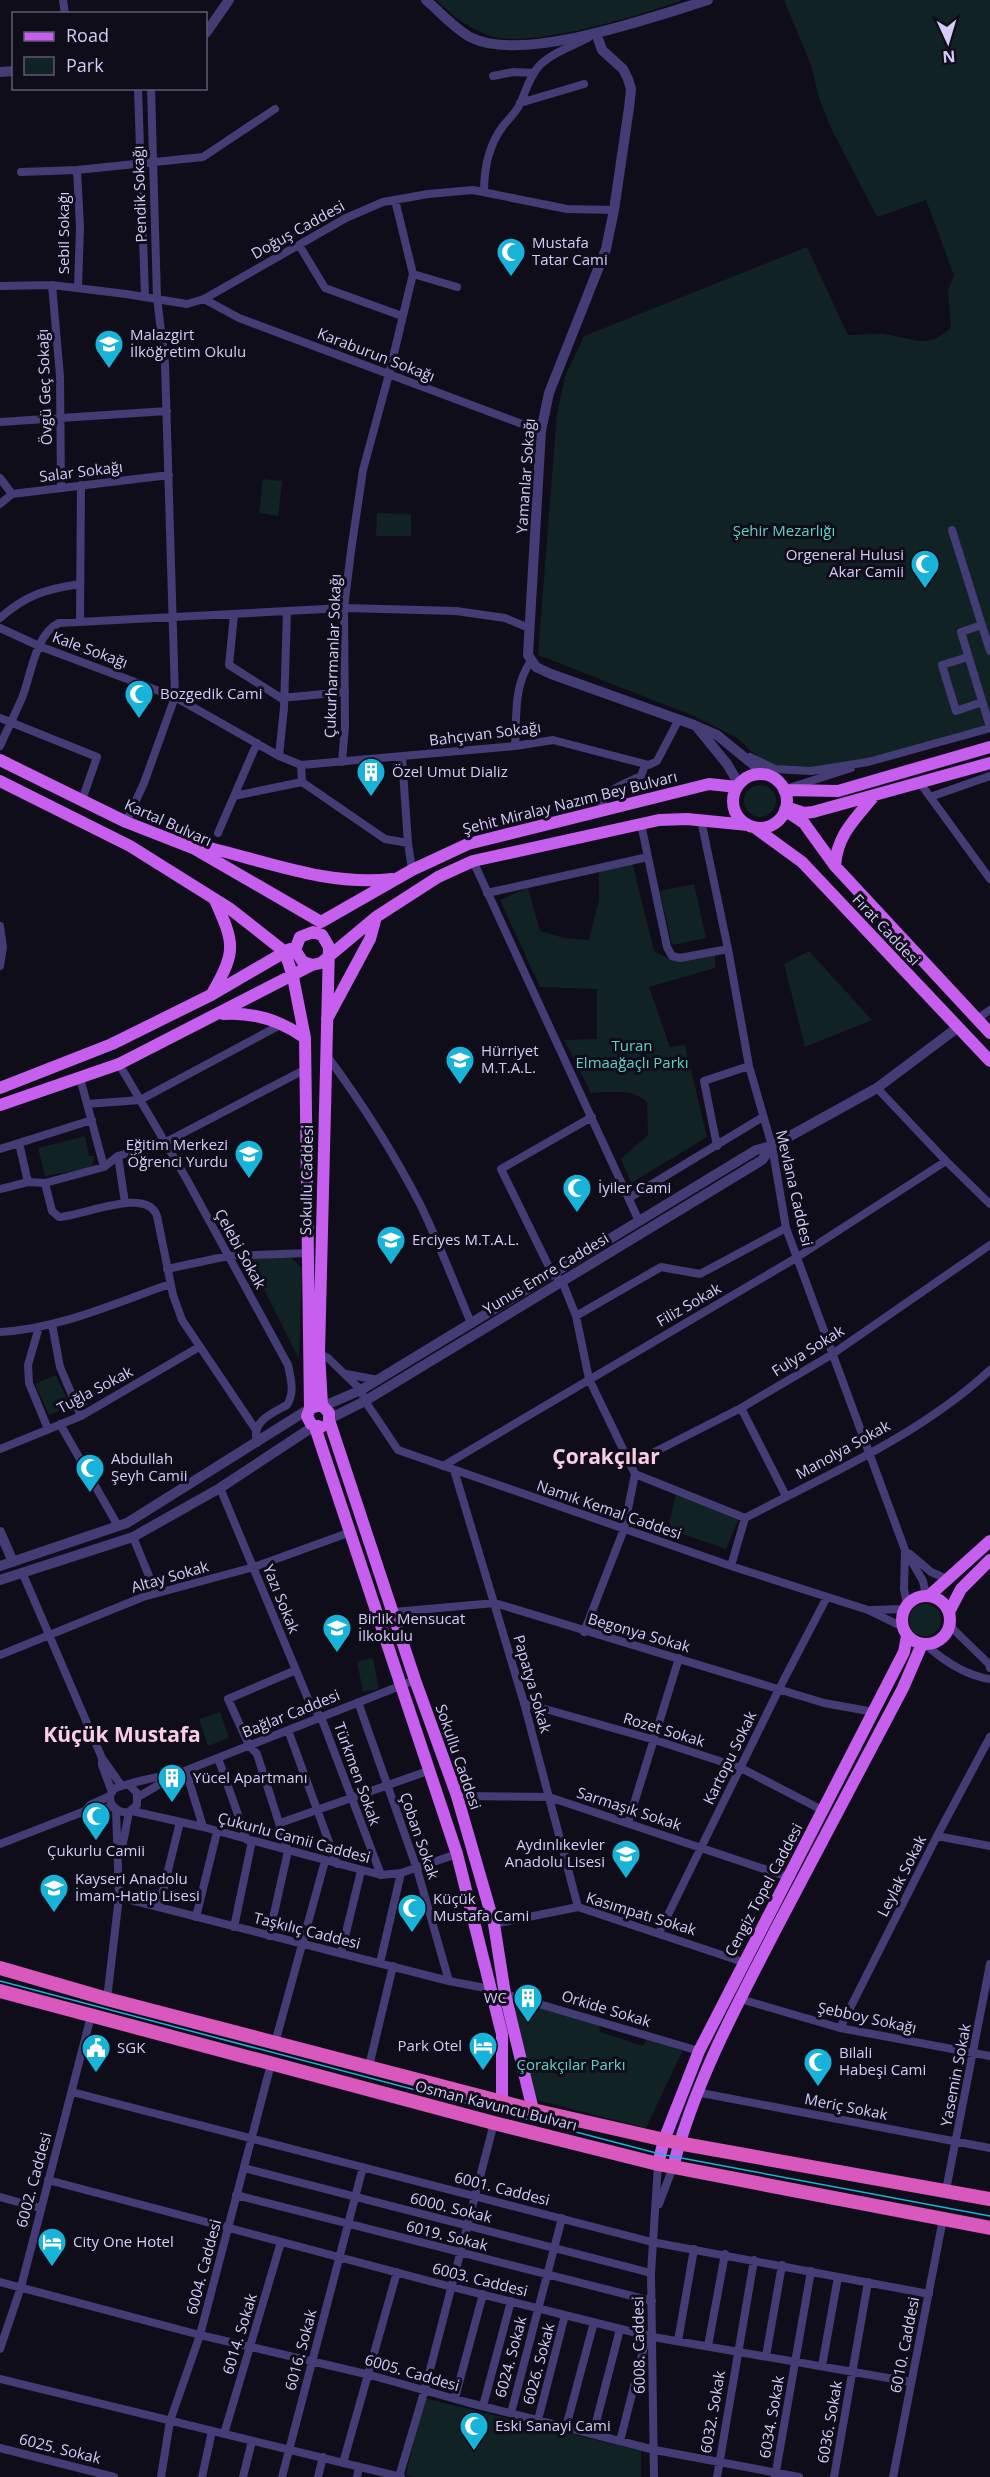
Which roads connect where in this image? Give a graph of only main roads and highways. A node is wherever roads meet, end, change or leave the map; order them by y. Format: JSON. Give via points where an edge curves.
{"nodes":[{"id":1,"x":990,"y":747,"type":"edge"},
{"id":2,"x":0,"y":760,"type":"edge"},
{"id":3,"x":990,"y":763,"type":"edge"},
{"id":4,"x":0,"y":781,"type":"edge"},
{"id":5,"x":738,"y":785,"type":"junction"},
{"id":6,"x":784,"y":790,"type":"junction"},
{"id":7,"x":874,"y":796,"type":"junction"},
{"id":8,"x":785,"y":808,"type":"junction"},
{"id":9,"x":751,"y":826,"type":"junction"},
{"id":10,"x":195,"y":849,"type":"junction"},
{"id":11,"x":835,"y":866,"type":"junction"},
{"id":12,"x":399,"y":878,"type":"junction"},
{"id":13,"x":214,"y":899,"type":"junction"},
{"id":14,"x":376,"y":917,"type":"junction"},
{"id":15,"x":319,"y":927,"type":"junction"},
{"id":16,"x":290,"y":949,"type":"junction"},
{"id":17,"x":327,"y":956,"type":"junction"},
{"id":18,"x":312,"y":965,"type":"junction"},
{"id":19,"x":293,"y":976,"type":"junction"},
{"id":20,"x":211,"y":994,"type":"junction"},
{"id":21,"x":218,"y":1014,"type":"junction"},
{"id":22,"x":325,"y":1022,"type":"junction"},
{"id":23,"x":990,"y":1033,"type":"edge"},
{"id":24,"x":305,"y":1038,"type":"junction"},
{"id":25,"x":990,"y":1061,"type":"edge"},
{"id":26,"x":0,"y":1088,"type":"edge"},
{"id":27,"x":0,"y":1105,"type":"edge"},
{"id":28,"x":316,"y":1407,"type":"junction"},
{"id":29,"x":329,"y":1419,"type":"junction"},
{"id":30,"x":315,"y":1426,"type":"junction"},
{"id":31,"x":990,"y":1541,"type":"edge"},
{"id":32,"x":990,"y":1560,"type":"edge"},
{"id":33,"x":928,"y":1595,"type":"junction"},
{"id":34,"x":949,"y":1611,"type":"junction"},
{"id":35,"x":905,"y":1631,"type":"junction"},
{"id":36,"x":924,"y":1644,"type":"junction"},
{"id":37,"x":0,"y":1968,"type":"edge"},
{"id":38,"x":0,"y":1991,"type":"edge"},
{"id":39,"x":502,"y":2102,"type":"junction"},
{"id":40,"x":533,"y":2110,"type":"junction"},
{"id":41,"x":671,"y":2142,"type":"junction"},
{"id":42,"x":658,"y":2164,"type":"junction"},
{"id":43,"x":673,"y":2167,"type":"junction"},
{"id":44,"x":990,"y":2199,"type":"edge"},
{"id":45,"x":990,"y":2228,"type":"edge"}],
"edges":[{"from":1,"to":6,"type":"main road","via":[[838,791]]},
{"from":2,"to":10,"type":"main road","name":"Kartal Bulvarı","via":[[126,822]]},
{"from":3,"to":7,"type":"main road"},
{"from":4,"to":13,"type":"main road","via":[[130,846]]},
{"from":5,"to":6,"type":"main road","via":[[751,776],[766,775],[776,779]]},
{"from":5,"to":9,"type":"main road","via":[[734,806],[738,816]]},
{"from":5,"to":12,"type":"main road","name":"Şehit Miralay Nazım Bey Bulvarı","via":[[709,784],[468,844]]},
{"from":6,"to":8,"type":"main road"},
{"from":7,"to":8,"type":"main road","via":[[808,813]]},
{"from":7,"to":11,"type":"main road","via":[[846,828]]},
{"from":8,"to":9,"type":"main road","via":[[771,825]]},
{"from":8,"to":11,"type":"main road","name":"Fırat Caddesi","via":[[804,823]]},
{"from":9,"to":14,"type":"main road","via":[[674,819],[474,861],[438,878]]},
{"from":9,"to":25,"type":"main road","name":"Fırat Caddesi","via":[[802,862]]},
{"from":10,"to":12,"type":"main road","via":[[210,848],[335,879]]},
{"from":10,"to":15,"type":"main road","name":"Kartal Bulvarı"},
{"from":11,"to":23,"type":"main road","name":"Fırat Caddesi"},
{"from":12,"to":15,"type":"main road","name":"Şehit Miralay Nazım Bey Bulvarı"},
{"from":13,"to":16,"type":"main road"},
{"from":13,"to":20,"type":"main road","via":[[230,934],[231,947]]},
{"from":14,"to":17,"type":"main road"},
{"from":14,"to":22,"type":"main road","via":[[370,939]]},
{"from":15,"to":16,"type":"main road","via":[[303,934]]},
{"from":15,"to":17,"type":"main road","via":[[328,942]]},
{"from":16,"to":18,"type":"main road"},
{"from":16,"to":19,"type":"main road","name":"Sokullu Caddesi"},
{"from":16,"to":20,"type":"main road"},
{"from":17,"to":18,"type":"main road"},
{"from":17,"to":22,"type":"main road","name":"Sokullu Caddesi"},
{"from":18,"to":19,"type":"main road"},
{"from":19,"to":21,"type":"main road"},
{"from":19,"to":24,"type":"main road","name":"Sokullu Caddesi"},
{"from":20,"to":26,"type":"main road","via":[[112,1044]]},
{"from":21,"to":24,"type":"main road","via":[[255,1015],[282,1024]]},
{"from":21,"to":27,"type":"main road","via":[[119,1064]]},
{"from":22,"to":28,"type":"main road","name":"Sokullu Caddesi"},
{"from":24,"to":28,"type":"main road","name":"Sokullu Caddesi","via":[[308,1253]]},
{"from":28,"to":29,"type":"main road","via":[[329,1413]]},
{"from":28,"to":30,"type":"main road","via":[[308,1420]]},
{"from":29,"to":30,"type":"main road","via":[[324,1425]]},
{"from":29,"to":40,"type":"main road","name":"Sokullu Caddesi","via":[[457,1796],[494,1924]]},
{"from":30,"to":39,"type":"main road","via":[[457,1854],[502,2034]]},
{"from":31,"to":33,"type":"main road"},
{"from":32,"to":34,"type":"main road","via":[[961,1588]]},
{"from":33,"to":34,"type":"main road"},
{"from":33,"to":35,"type":"main road","via":[[906,1606],[901,1616]]},
{"from":34,"to":36,"type":"main road","via":[[949,1625],[941,1639]]},
{"from":35,"to":36,"type":"main road"},
{"from":35,"to":41,"type":"main road","name":"Cengiz Topel Caddesi","via":[[904,1652],[699,2051]]},
{"from":36,"to":41,"type":"main road","name":"Cengiz Topel Caddesi"},
{"from":37,"to":39,"type":"highway","name":"Osman Kavuncu Bulvarı"},
{"from":38,"to":42,"type":"highway","name":"Osman Kavuncu Bulvarı"},
{"from":39,"to":40,"type":"highway","name":"Osman Kavuncu Bulvarı"},
{"from":40,"to":41,"type":"highway","name":"Osman Kavuncu Bulvarı"},
{"from":41,"to":42,"type":"main road","name":"Cengiz Topel Caddesi"},
{"from":41,"to":43,"type":"main road","name":"Cengiz Topel Caddesi"},
{"from":41,"to":44,"type":"highway","name":"Osman Kavuncu Bulvarı"},
{"from":42,"to":43,"type":"highway","name":"Osman Kavuncu Bulvarı"},
{"from":43,"to":45,"type":"highway","name":"Osman Kavuncu Bulvarı"}]}
